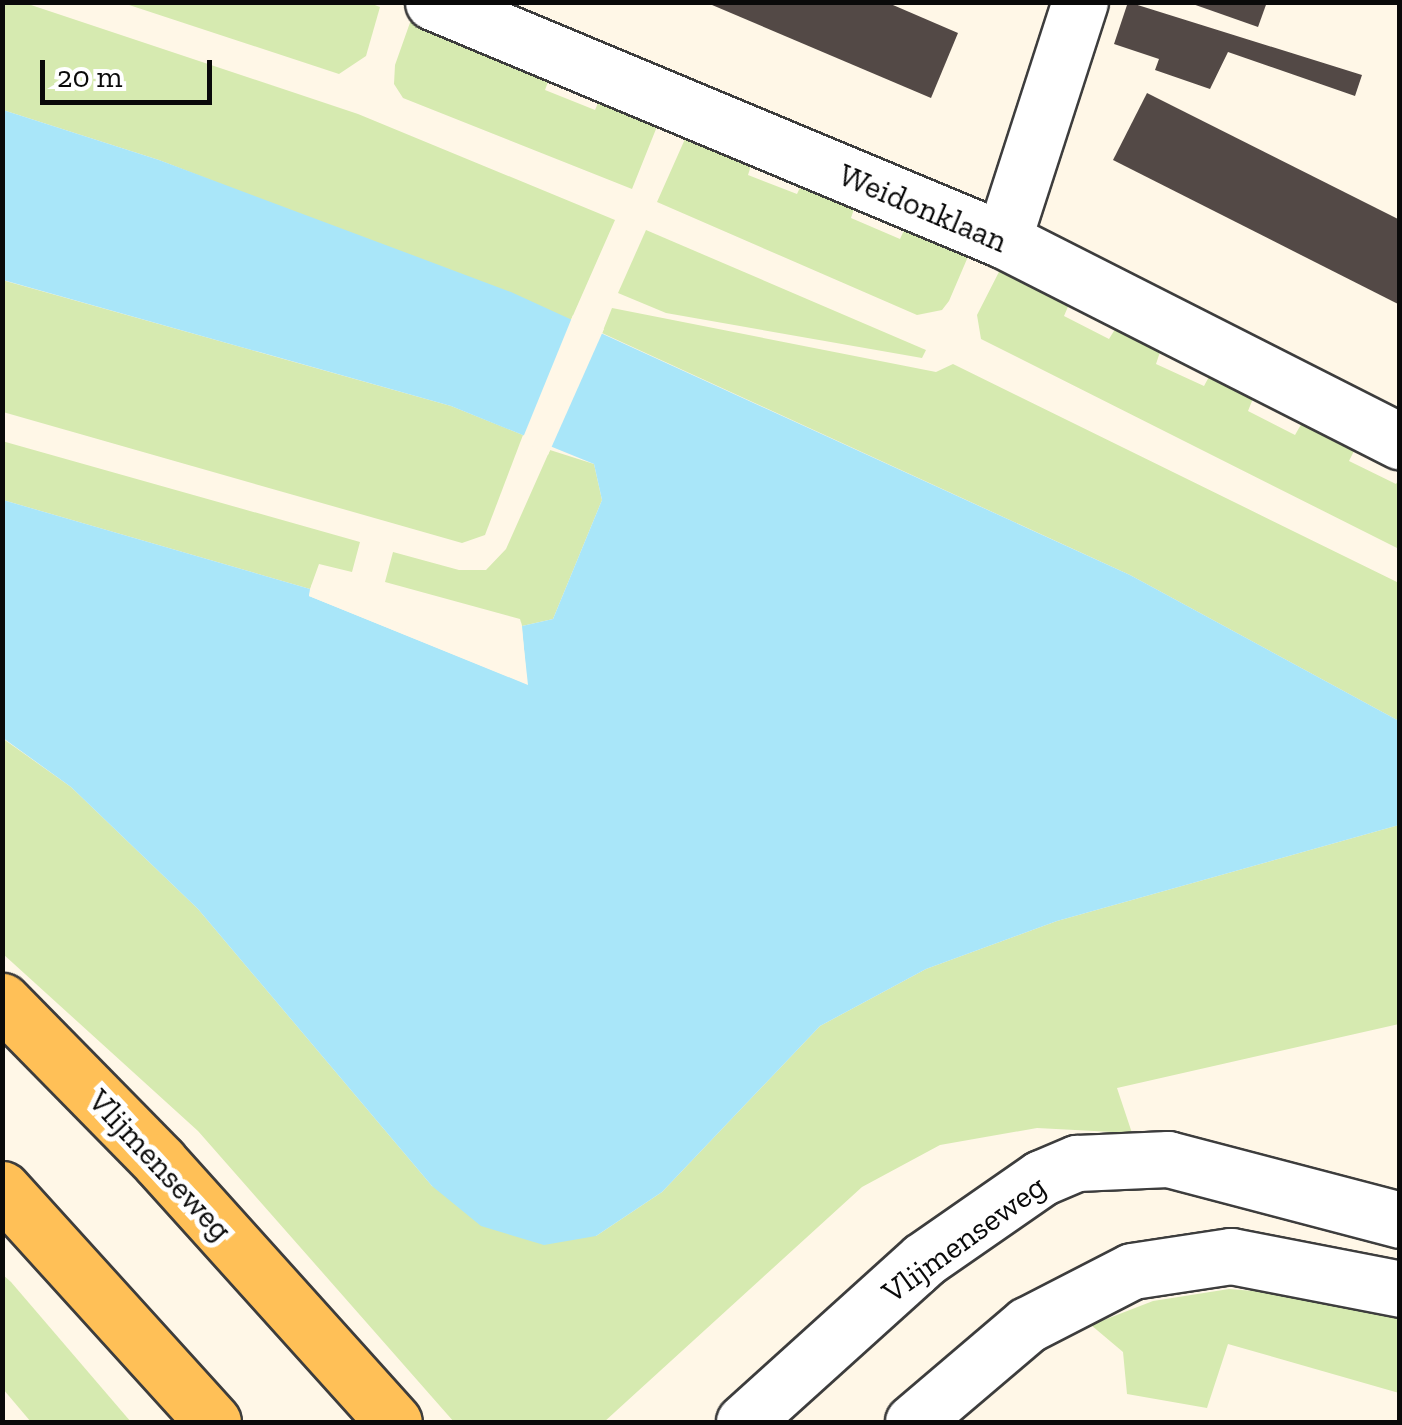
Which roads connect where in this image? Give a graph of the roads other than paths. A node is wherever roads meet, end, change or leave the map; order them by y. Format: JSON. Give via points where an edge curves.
{"nodes":[{"id":1,"x":433,"y":2,"type":"edge"},
{"id":2,"x":1080,"y":2,"type":"edge"},
{"id":3,"x":1003,"y":240,"type":"junction"},
{"id":4,"x":1400,"y":441,"type":"edge"},
{"id":5,"x":2,"y":1002,"type":"edge"},
{"id":6,"x":2,"y":1189,"type":"edge"},
{"id":7,"x":1400,"y":1220,"type":"edge"},
{"id":8,"x":1400,"y":1290,"type":"edge"},
{"id":9,"x":213,"y":1422,"type":"edge"},
{"id":10,"x":394,"y":1422,"type":"edge"},
{"id":11,"x":744,"y":1422,"type":"edge"},
{"id":12,"x":913,"y":1422,"type":"edge"}],
"edges":[{"from":1,"to":3,"type":"street","name":"Weidonklaan"},
{"from":2,"to":3,"type":"street"},
{"from":3,"to":4,"type":"street","name":"Weidonklaan"},
{"from":5,"to":10,"type":"main road","name":"Vlijmenseweg","via":[[158,1160]]},
{"from":6,"to":9,"type":"main road"},
{"from":7,"to":11,"type":"street","name":"Vlijmenseweg","via":[[1168,1159],[1077,1163],[1027,1187],[923,1260]]},
{"from":8,"to":12,"type":"street","via":[[1231,1256],[1132,1271],[1027,1325]]}]}
